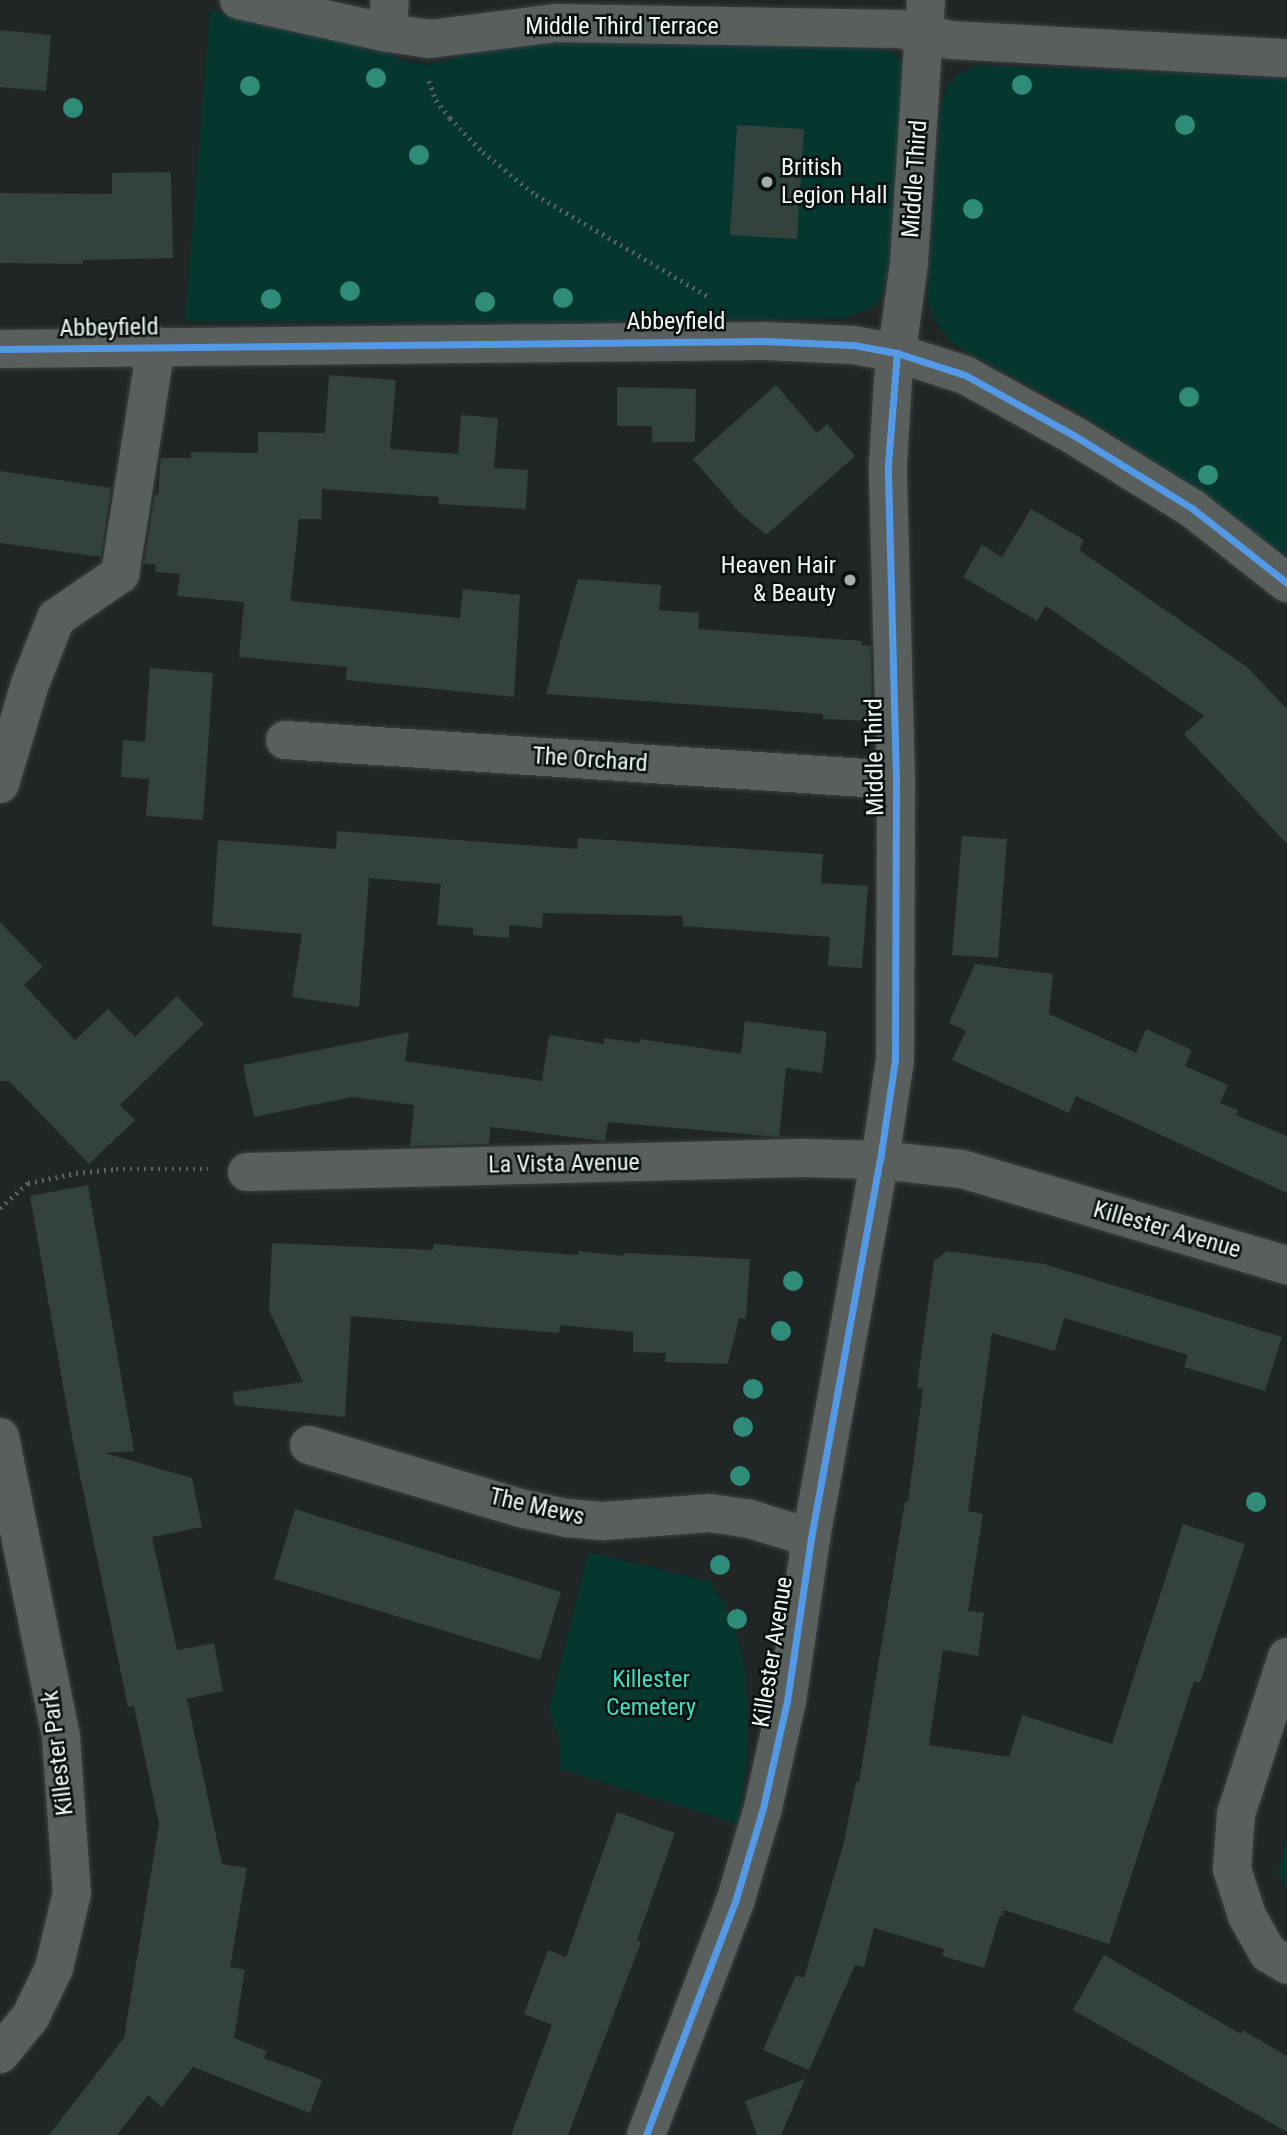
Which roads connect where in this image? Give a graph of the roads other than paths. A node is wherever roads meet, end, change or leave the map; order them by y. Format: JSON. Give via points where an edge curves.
{"nodes":[{"id":1,"x":239,"y":0,"type":"edge"},
{"id":2,"x":389,"y":16,"type":"edge"},
{"id":3,"x":926,"y":17,"type":"edge"},
{"id":4,"x":1287,"y":58,"type":"edge"},
{"id":5,"x":156,"y":346,"type":"junction"},
{"id":6,"x":0,"y":349,"type":"edge"},
{"id":7,"x":897,"y":353,"type":"junction"},
{"id":8,"x":1287,"y":583,"type":"edge"},
{"id":9,"x":285,"y":740,"type":"dead end"},
{"id":10,"x":895,"y":780,"type":"junction"},
{"id":11,"x":0,"y":784,"type":"edge"},
{"id":12,"x":880,"y":1160,"type":"junction"},
{"id":13,"x":247,"y":1172,"type":"road end"},
{"id":14,"x":1287,"y":1265,"type":"edge"},
{"id":15,"x":0,"y":1437,"type":"edge"},
{"id":16,"x":309,"y":1445,"type":"dead end"},
{"id":17,"x":811,"y":1538,"type":"junction"},
{"id":18,"x":1287,"y":1657,"type":"edge"},
{"id":19,"x":1287,"y":1965,"type":"edge"},
{"id":20,"x":0,"y":2054,"type":"edge"},
{"id":21,"x":646,"y":2135,"type":"edge"}],
"edges":[{"from":1,"to":2,"type":"street","name":"Middle Third Terrace"},
{"from":2,"to":3,"type":"street","name":"Middle Third Terrace","via":[[430,38],[557,23],[899,29]]},
{"from":3,"to":4,"type":"street","via":[[964,41]]},
{"from":3,"to":7,"type":"street","name":"Middle Third","via":[[909,263]]},
{"from":5,"to":6,"type":"street","name":"Abbeyfield"},
{"from":5,"to":7,"type":"street","name":"Abbeyfield","via":[[765,341],[853,345]]},
{"from":5,"to":11,"type":"street","via":[[120,574],[56,618],[30,684]]},
{"from":7,"to":8,"type":"street","name":"Abbeyfield","via":[[964,374],[1075,436],[1193,509]]},
{"from":7,"to":10,"type":"street","name":"Middle Third","via":[[888,464]]},
{"from":9,"to":10,"type":"street","name":"The Orchard"},
{"from":10,"to":12,"type":"street","name":"Middle Third","via":[[895,1060]]},
{"from":12,"to":13,"type":"street","name":"La Vista Avenue"},
{"from":12,"to":14,"type":"street","name":"Killester Avenue","via":[[962,1169]]},
{"from":12,"to":17,"type":"street","name":"Killester Avenue"},
{"from":15,"to":20,"type":"street","name":"Killester Park","via":[[61,1737],[72,1893],[54,1968],[30,2016]]},
{"from":16,"to":17,"type":"street","name":"The Mews","via":[[567,1518],[604,1521],[710,1513],[750,1519]]},
{"from":17,"to":21,"type":"street","name":"Killester Avenue","via":[[787,1701],[763,1808],[735,1902]]},
{"from":18,"to":19,"type":"street","via":[[1236,1814],[1233,1869],[1247,1916],[1268,1953]]}]}
